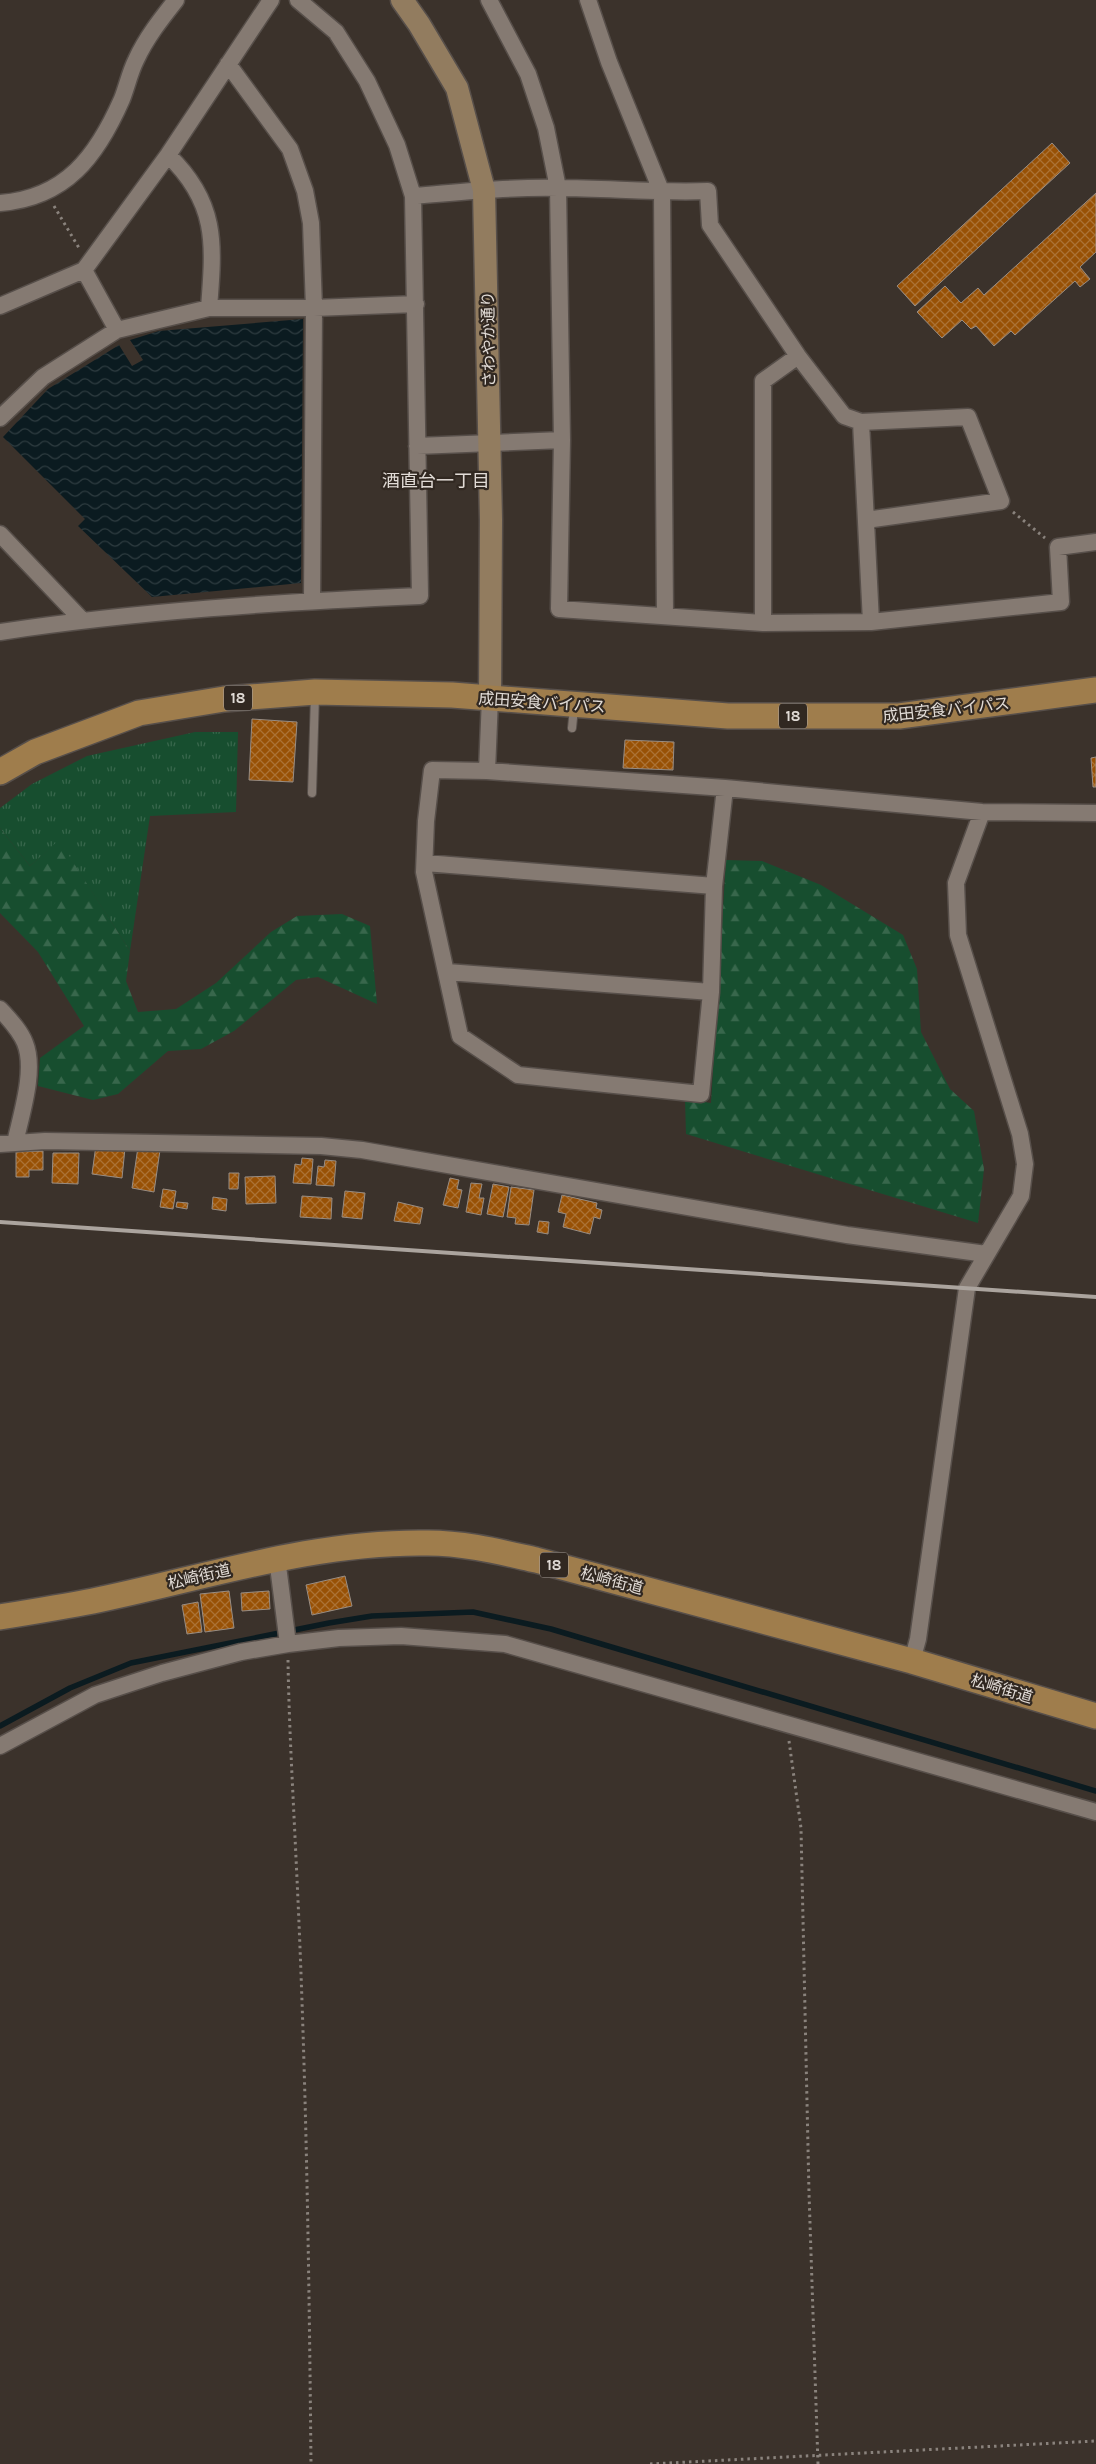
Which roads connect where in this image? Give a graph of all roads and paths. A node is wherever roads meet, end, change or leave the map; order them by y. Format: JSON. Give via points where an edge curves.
{"nodes":[{"id":1,"x":176,"y":0,"type":"edge"},
{"id":2,"x":271,"y":0,"type":"edge"},
{"id":3,"x":298,"y":0,"type":"edge"},
{"id":4,"x":402,"y":0,"type":"edge"},
{"id":5,"x":489,"y":0,"type":"edge"},
{"id":6,"x":588,"y":0,"type":"edge"},
{"id":7,"x":228,"y":64,"type":"junction"},
{"id":8,"x":168,"y":155,"type":"junction"},
{"id":9,"x":558,"y":188,"type":"junction"},
{"id":10,"x":484,"y":190,"type":"junction"},
{"id":11,"x":662,"y":193,"type":"junction"},
{"id":12,"x":412,"y":196,"type":"junction"},
{"id":13,"x":52,"y":202,"type":"dead end"},
{"id":14,"x":0,"y":203,"type":"edge"},
{"id":15,"x":75,"y":241,"type":"dead end"},
{"id":16,"x":84,"y":270,"type":"junction"},
{"id":17,"x":416,"y":304,"type":"junction"},
{"id":18,"x":0,"y":306,"type":"edge"},
{"id":19,"x":209,"y":308,"type":"junction"},
{"id":20,"x":314,"y":308,"type":"junction"},
{"id":21,"x":116,"y":330,"type":"junction"},
{"id":22,"x":798,"y":356,"type":"junction"},
{"id":23,"x":0,"y":418,"type":"edge"},
{"id":24,"x":860,"y":422,"type":"junction"},
{"id":25,"x":562,"y":440,"type":"junction"},
{"id":26,"x":490,"y":443,"type":"junction"},
{"id":27,"x":417,"y":446,"type":"junction"},
{"id":28,"x":1002,"y":501,"type":"junction"},
{"id":29,"x":866,"y":520,"type":"junction"},
{"id":30,"x":0,"y":534,"type":"edge"},
{"id":31,"x":1096,"y":542,"type":"edge"},
{"id":32,"x":1058,"y":547,"type":"junction"},
{"id":33,"x":312,"y":600,"type":"junction"},
{"id":34,"x":666,"y":615,"type":"junction"},
{"id":35,"x":82,"y":620,"type":"junction"},
{"id":36,"x":871,"y":622,"type":"junction"},
{"id":37,"x":763,"y":623,"type":"junction"},
{"id":38,"x":0,"y":632,"type":"edge"},
{"id":39,"x":1096,"y":690,"type":"edge"},
{"id":40,"x":315,"y":692,"type":"junction"},
{"id":41,"x":490,"y":698,"type":"junction"},
{"id":42,"x":487,"y":771,"type":"junction"},
{"id":43,"x":0,"y":772,"type":"edge"},
{"id":44,"x":726,"y":788,"type":"junction"},
{"id":45,"x":312,"y":793,"type":"dead end"},
{"id":46,"x":982,"y":812,"type":"junction"},
{"id":47,"x":1096,"y":813,"type":"edge"},
{"id":48,"x":425,"y":863,"type":"junction"},
{"id":49,"x":714,"y":886,"type":"junction"},
{"id":50,"x":447,"y":972,"type":"junction"},
{"id":51,"x":711,"y":992,"type":"junction"},
{"id":52,"x":0,"y":1009,"type":"edge"},
{"id":53,"x":8,"y":1144,"type":"edge"},
{"id":54,"x":986,"y":1254,"type":"junction"},
{"id":55,"x":277,"y":1558,"type":"junction"},
{"id":56,"x":0,"y":1617,"type":"edge"},
{"id":57,"x":288,"y":1641,"type":"junction"},
{"id":58,"x":912,"y":1661,"type":"junction"},
{"id":59,"x":1096,"y":1716,"type":"edge"},
{"id":60,"x":786,"y":1723,"type":"junction"},
{"id":61,"x":0,"y":1746,"type":"edge"},
{"id":62,"x":1096,"y":1812,"type":"edge"},
{"id":63,"x":1096,"y":2441,"type":"edge"},
{"id":64,"x":818,"y":2455,"type":"junction"},
{"id":65,"x":311,"y":2464,"type":"edge"},
{"id":66,"x":650,"y":2464,"type":"edge"},
{"id":67,"x":818,"y":2464,"type":"edge"}],
"edges":[{"from":1,"to":14,"type":"street","via":[[152,31],[135,61],[104,136],[81,168],[52,190],[22,202]]},
{"from":2,"to":7,"type":"street"},
{"from":3,"to":12,"type":"street","via":[[336,32],[367,81],[397,145]]},
{"from":4,"to":10,"type":"street","name":"さわやか通り","via":[[456,88]]},
{"from":5,"to":9,"type":"street","via":[[528,74],[546,128]]},
{"from":6,"to":11,"type":"street","via":[[609,62]]},
{"from":7,"to":8,"type":"street"},
{"from":7,"to":20,"type":"street","via":[[290,150],[302,182],[311,223]]},
{"from":8,"to":16,"type":"street"},
{"from":8,"to":19,"type":"street","via":[[194,185],[211,227]]},
{"from":9,"to":10,"type":"street"},
{"from":9,"to":11,"type":"street"},
{"from":9,"to":25,"type":"street"},
{"from":10,"to":12,"type":"street"},
{"from":10,"to":26,"type":"street","name":"さわやか通り"},
{"from":11,"to":22,"type":"street","via":[[708,190],[710,225]]},
{"from":11,"to":34,"type":"street"},
{"from":12,"to":17,"type":"street"},
{"from":13,"to":15,"type":"path"},
{"from":16,"to":18,"type":"street"},
{"from":16,"to":21,"type":"street"},
{"from":17,"to":20,"type":"street"},
{"from":17,"to":27,"type":"street"},
{"from":19,"to":20,"type":"street"},
{"from":19,"to":21,"type":"street"},
{"from":20,"to":33,"type":"street"},
{"from":21,"to":23,"type":"street","via":[[43,378]]},
{"from":22,"to":24,"type":"street","via":[[844,416]]},
{"from":22,"to":37,"type":"street","via":[[763,381]]},
{"from":24,"to":28,"type":"street","via":[[968,417]]},
{"from":24,"to":29,"type":"street"},
{"from":25,"to":26,"type":"street"},
{"from":25,"to":34,"type":"street","via":[[559,609]]},
{"from":26,"to":27,"type":"street"},
{"from":26,"to":41,"type":"street","name":"さわやか通り"},
{"from":27,"to":33,"type":"street","via":[[420,596]]},
{"from":28,"to":29,"type":"street"},
{"from":28,"to":32,"type":"path"},
{"from":29,"to":36,"type":"street"},
{"from":30,"to":35,"type":"street"},
{"from":31,"to":32,"type":"street"},
{"from":32,"to":36,"type":"street","via":[[1061,602]]},
{"from":33,"to":35,"type":"street"},
{"from":34,"to":37,"type":"street"},
{"from":35,"to":38,"type":"street"},
{"from":36,"to":37,"type":"street"},
{"from":39,"to":41,"type":"main road","name":"成田安食バイパス","number":"18","via":[[899,716],[573,716]]},
{"from":40,"to":41,"type":"main road","name":"成田安食バイパス","number":"18"},
{"from":40,"to":43,"type":"main road","name":"成田安食バイパス","number":"18","via":[[224,700],[138,713],[35,752]]},
{"from":40,"to":45,"type":"lane"},
{"from":41,"to":42,"type":"street"},
{"from":42,"to":44,"type":"street"},
{"from":42,"to":48,"type":"street","via":[[432,770]]},
{"from":44,"to":46,"type":"street"},
{"from":44,"to":49,"type":"street"},
{"from":46,"to":47,"type":"street"},
{"from":46,"to":54,"type":"street","via":[[956,883],[958,935],[1020,1134],[1025,1164],[1022,1196]]},
{"from":48,"to":49,"type":"street"},
{"from":48,"to":50,"type":"street","via":[[424,872]]},
{"from":49,"to":51,"type":"street"},
{"from":50,"to":51,"type":"street"},
{"from":50,"to":51,"type":"street","via":[[460,1036],[518,1076],[701,1094]]},
{"from":52,"to":53,"type":"street","via":[[20,1035],[29,1058],[29,1071]]},
{"from":53,"to":54,"type":"street","via":[[45,1141],[255,1144],[362,1150],[847,1236]]},
{"from":54,"to":58,"type":"street","via":[[967,1288],[918,1639]]},
{"from":55,"to":56,"type":"main road","name":"松崎街道","number":"18","via":[[93,1601]]},
{"from":55,"to":57,"type":"street"},
{"from":55,"to":58,"type":"main road","name":"松崎街道","number":"18","via":[[380,1543],[430,1542],[482,1547]]},
{"from":57,"to":60,"type":"street","via":[[401,1636],[505,1644]]},
{"from":57,"to":61,"type":"street","via":[[162,1672],[95,1695]]},
{"from":57,"to":65,"type":"path","via":[[289,1752],[296,1858],[309,2286]]},
{"from":58,"to":59,"type":"main road","name":"松崎街道","number":"18"},
{"from":60,"to":62,"type":"street"},
{"from":60,"to":64,"type":"path","via":[[801,1828]]},
{"from":63,"to":64,"type":"path"},
{"from":64,"to":66,"type":"path"},
{"from":64,"to":67,"type":"path"}]}
